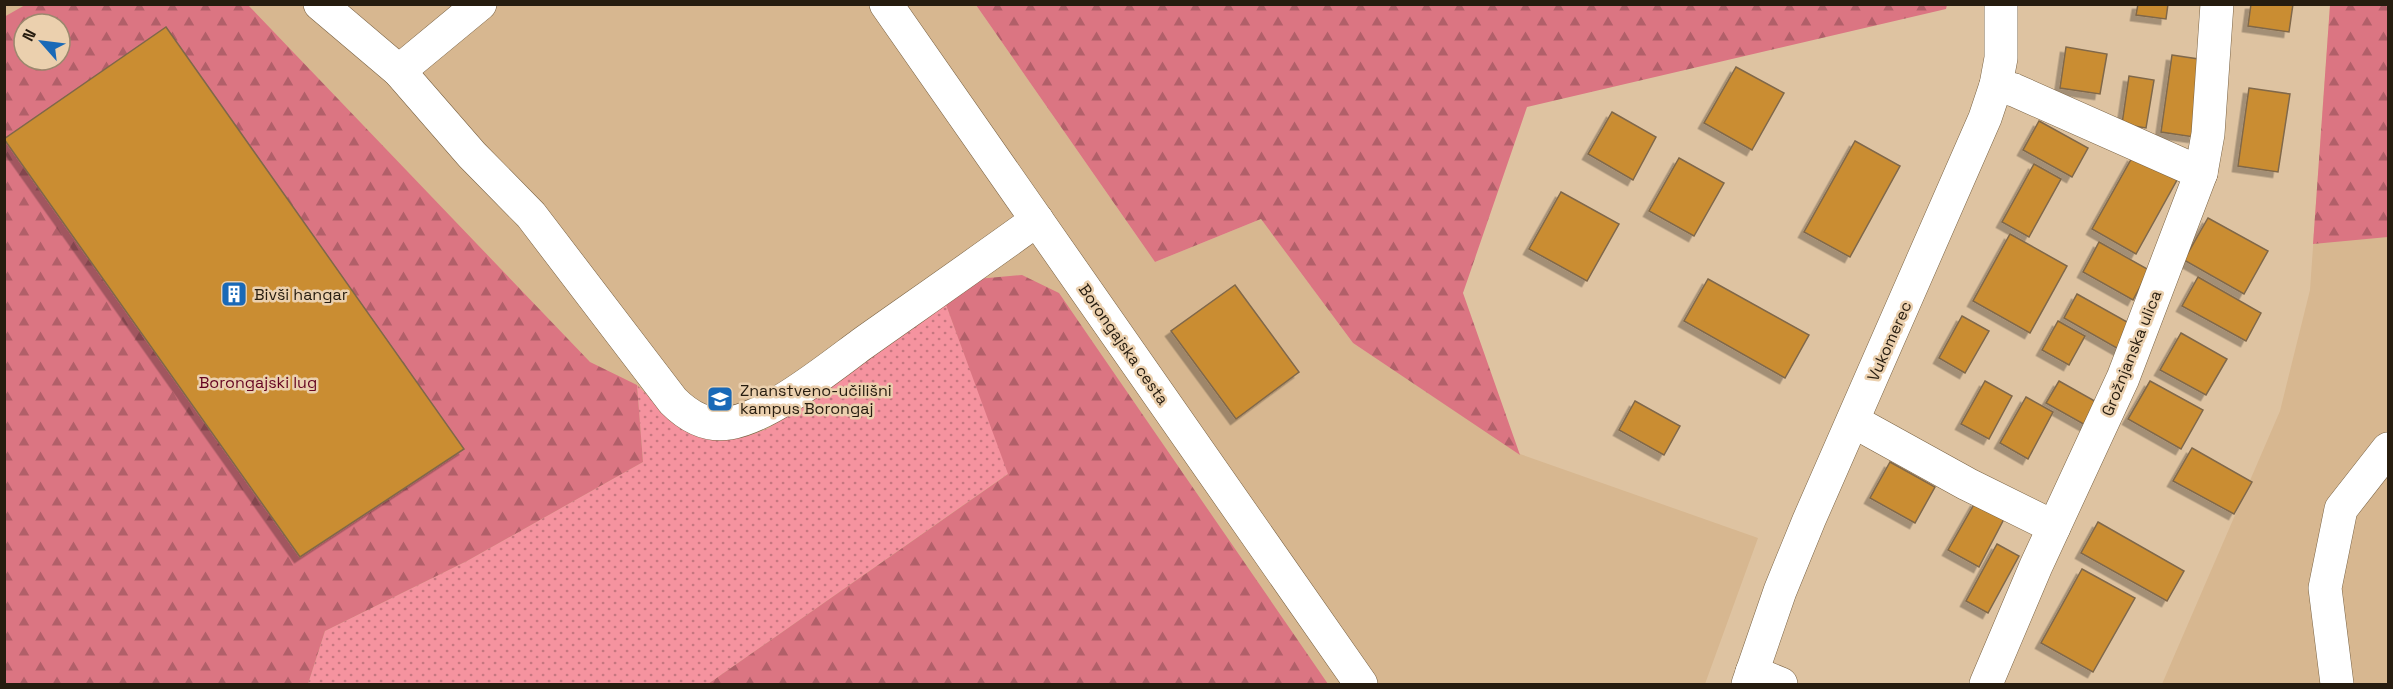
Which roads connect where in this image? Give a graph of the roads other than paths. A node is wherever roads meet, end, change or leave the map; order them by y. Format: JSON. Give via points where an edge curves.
{"nodes":[{"id":1,"x":320,"y":4,"type":"edge"},
{"id":2,"x":480,"y":4,"type":"edge"},
{"id":3,"x":886,"y":4,"type":"edge"},
{"id":4,"x":2001,"y":4,"type":"edge"},
{"id":5,"x":2217,"y":4,"type":"edge"},
{"id":6,"x":399,"y":71,"type":"junction"},
{"id":7,"x":1996,"y":85,"type":"junction"},
{"id":8,"x":2201,"y":173,"type":"junction"},
{"id":9,"x":1037,"y":220,"type":"junction"},
{"id":10,"x":1853,"y":421,"type":"junction"},
{"id":11,"x":2388,"y":449,"type":"edge"},
{"id":12,"x":2054,"y":527,"type":"junction"},
{"id":13,"x":1750,"y":678,"type":"edge"},
{"id":14,"x":1361,"y":684,"type":"edge"},
{"id":15,"x":1782,"y":684,"type":"edge"},
{"id":16,"x":1986,"y":684,"type":"edge"},
{"id":17,"x":2337,"y":684,"type":"edge"}],
"edges":[{"from":1,"to":6,"type":"street"},
{"from":2,"to":6,"type":"street"},
{"from":3,"to":9,"type":"street","name":"Borongajska cesta"},
{"from":4,"to":7,"type":"street","name":"Vukomerec","via":[[2001,58]]},
{"from":5,"to":8,"type":"street","name":"Grožnjanska ulica","via":[[2208,134]]},
{"from":6,"to":9,"type":"street","via":[[531,215],[673,401],[686,414],[704,422],[728,423],[752,417],[804,386]]},
{"from":7,"to":8,"type":"street"},
{"from":7,"to":10,"type":"street","name":"Vukomerec","via":[[1965,168]]},
{"from":8,"to":12,"type":"street","name":"Grožnjanska ulica","via":[[2124,378]]},
{"from":9,"to":14,"type":"street","name":"Borongajska cesta"},
{"from":10,"to":12,"type":"street"},
{"from":10,"to":13,"type":"street","name":"Vukomerec","via":[[1780,591]]},
{"from":11,"to":17,"type":"street","via":[[2341,509],[2325,588]]},
{"from":12,"to":16,"type":"street","name":"Grožnjanska ulica"},
{"from":13,"to":15,"type":"street"}]}
